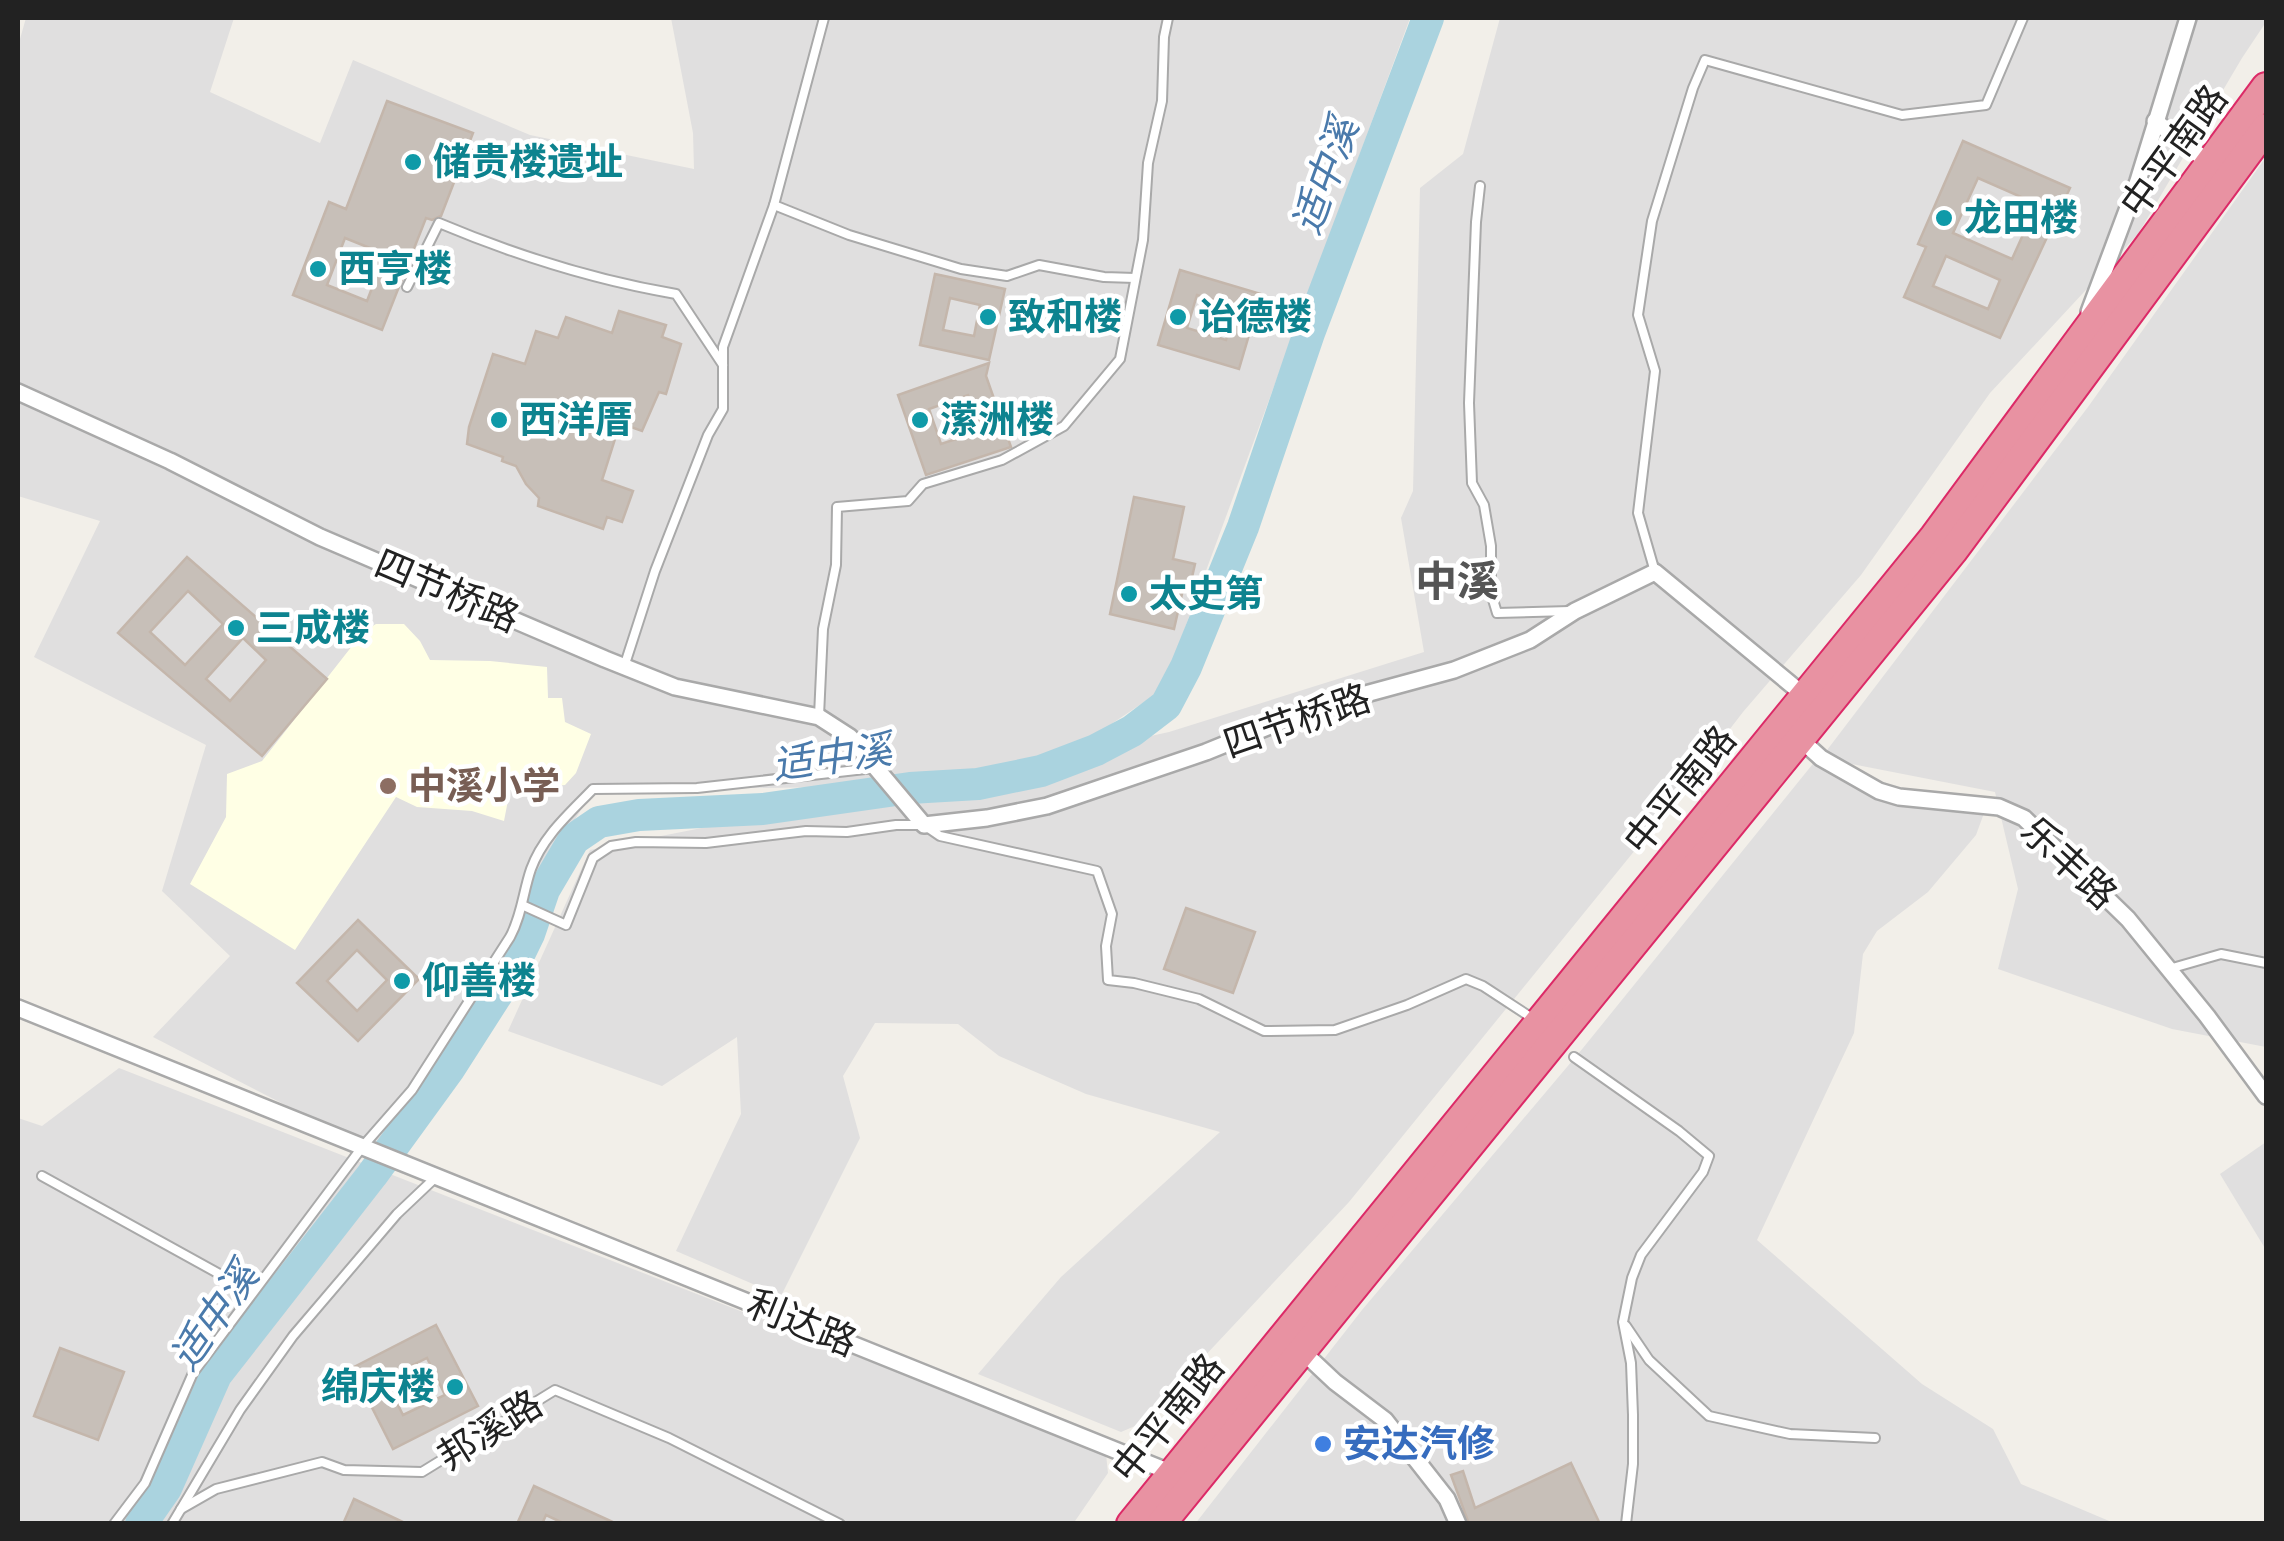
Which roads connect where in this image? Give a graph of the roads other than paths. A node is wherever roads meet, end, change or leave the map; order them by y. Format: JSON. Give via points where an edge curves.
{"nodes":[{"id":1,"x":824,"y":18,"type":"edge"},
{"id":2,"x":1168,"y":18,"type":"edge"},
{"id":3,"x":2023,"y":18,"type":"edge"},
{"id":4,"x":2188,"y":18,"type":"edge"},
{"id":5,"x":2266,"y":87,"type":"edge"},
{"id":6,"x":2154,"y":121,"type":"junction"},
{"id":7,"x":2266,"y":128,"type":"edge"},
{"id":8,"x":2211,"y":164,"type":"junction"},
{"id":9,"x":1480,"y":186,"type":"dead end"},
{"id":10,"x":774,"y":205,"type":"junction"},
{"id":11,"x":1135,"y":278,"type":"junction"},
{"id":12,"x":407,"y":288,"type":"dead end"},
{"id":13,"x":2079,"y":344,"type":"junction"},
{"id":14,"x":723,"y":365,"type":"junction"},
{"id":15,"x":18,"y":392,"type":"edge"},
{"id":16,"x":1656,"y":572,"type":"junction"},
{"id":17,"x":1575,"y":611,"type":"junction"},
{"id":18,"x":624,"y":667,"type":"junction"},
{"id":19,"x":1804,"y":696,"type":"junction"},
{"id":20,"x":819,"y":717,"type":"junction"},
{"id":21,"x":1800,"y":739,"type":"junction"},
{"id":22,"x":878,"y":767,"type":"junction"},
{"id":23,"x":924,"y":825,"type":"junction"},
{"id":24,"x":523,"y":906,"type":"junction"},
{"id":25,"x":2266,"y":962,"type":"edge"},
{"id":26,"x":2169,"y":968,"type":"junction"},
{"id":27,"x":18,"y":1008,"type":"edge"},
{"id":28,"x":1539,"y":1022,"type":"junction"},
{"id":29,"x":1574,"y":1057,"type":"dead end"},
{"id":30,"x":2266,"y":1096,"type":"edge"},
{"id":31,"x":368,"y":1148,"type":"junction"},
{"id":32,"x":42,"y":1176,"type":"dead end"},
{"id":33,"x":434,"y":1176,"type":"junction"},
{"id":34,"x":252,"y":1292,"type":"junction"},
{"id":35,"x":1623,"y":1322,"type":"junction"},
{"id":36,"x":1302,"y":1351,"type":"junction"},
{"id":37,"x":1875,"y":1438,"type":"dead end"},
{"id":38,"x":1172,"y":1473,"type":"junction"},
{"id":39,"x":181,"y":1509,"type":"junction"},
{"id":40,"x":114,"y":1524,"type":"edge"},
{"id":41,"x":172,"y":1524,"type":"edge"},
{"id":42,"x":840,"y":1524,"type":"edge"},
{"id":43,"x":1130,"y":1524,"type":"edge"},
{"id":44,"x":1161,"y":1524,"type":"edge"},
{"id":45,"x":1458,"y":1524,"type":"edge"},
{"id":46,"x":1626,"y":1524,"type":"edge"}],
"edges":[{"from":1,"to":10,"type":"lane"},
{"from":2,"to":11,"type":"lane"},
{"from":3,"to":16,"type":"lane","via":[[1986,105],[1956,109],[1902,115],[1704,60],[1652,222],[1638,316],[1654,371],[1638,513]]},
{"from":4,"to":6,"type":"street"},
{"from":5,"to":8,"type":"highway","name":"中平南路"},
{"from":6,"to":8,"type":"street"},
{"from":6,"to":13,"type":"street"},
{"from":7,"to":21,"type":"highway","via":[[1954,551]]},
{"from":8,"to":13,"type":"highway","name":"中平南路"},
{"from":9,"to":17,"type":"lane","via":[[1469,403],[1472,483],[1484,506],[1496,612]]},
{"from":10,"to":11,"type":"lane","via":[[961,269],[1007,276],[1039,265]]},
{"from":10,"to":14,"type":"lane","via":[[723,347]]},
{"from":11,"to":20,"type":"lane","via":[[1120,359],[1064,426],[1002,460],[923,484],[908,501],[837,507]]},
{"from":12,"to":14,"type":"lane","via":[[438,223],[530,258],[676,294]]},
{"from":13,"to":19,"type":"highway","name":"中平南路"},
{"from":14,"to":18,"type":"lane","via":[[723,409],[655,572]]},
{"from":15,"to":18,"type":"street","name":"四节桥路","via":[[320,536]]},
{"from":16,"to":17,"type":"street","name":"四节桥路"},
{"from":16,"to":19,"type":"street"},
{"from":17,"to":23,"type":"street","name":"四节桥路","via":[[1492,655],[1314,708],[1075,797]]},
{"from":18,"to":20,"type":"street","name":"四节桥路","via":[[675,687]]},
{"from":19,"to":28,"type":"highway","name":"中平南路"},
{"from":20,"to":22,"type":"street","name":"四节桥路","via":[[850,736]]},
{"from":21,"to":26,"type":"street","name":"乐丰路","via":[[1879,791],[2000,806],[2024,818]]},
{"from":21,"to":36,"type":"highway"},
{"from":22,"to":23,"type":"street","name":"四节桥路"},
{"from":22,"to":24,"type":"lane","via":[[697,788],[594,790],[546,838]]},
{"from":23,"to":24,"type":"lane","via":[[611,846],[593,858],[566,925]]},
{"from":23,"to":28,"type":"lane","via":[[940,836],[1096,871],[1112,914],[1108,980],[1199,999],[1264,1031],[1335,1030],[1466,979]]},
{"from":24,"to":31,"type":"lane","via":[[475,995]]},
{"from":25,"to":26,"type":"lane","via":[[2221,954]]},
{"from":26,"to":30,"type":"street","name":"乐丰路"},
{"from":27,"to":31,"type":"street"},
{"from":28,"to":38,"type":"highway","name":"中平南路"},
{"from":29,"to":35,"type":"lane","via":[[1708,1156],[1704,1172],[1641,1255]]},
{"from":31,"to":33,"type":"street","name":"利达路"},
{"from":31,"to":34,"type":"lane"},
{"from":32,"to":34,"type":"lane"},
{"from":33,"to":38,"type":"street","name":"利达路"},
{"from":33,"to":39,"type":"lane","via":[[293,1336]]},
{"from":34,"to":40,"type":"lane","via":[[194,1374],[145,1483]]},
{"from":35,"to":37,"type":"lane","via":[[1650,1360],[1709,1416],[1790,1434]]},
{"from":35,"to":46,"type":"lane","via":[[1633,1415]]},
{"from":36,"to":44,"type":"highway"},
{"from":36,"to":45,"type":"street","via":[[1385,1420],[1448,1498]]},
{"from":38,"to":43,"type":"highway","name":"中平南路"},
{"from":39,"to":41,"type":"lane"},
{"from":39,"to":42,"type":"lane","name":"邦溪路","via":[[216,1489],[322,1462],[344,1470],[422,1472],[555,1390],[669,1438]]}]}
